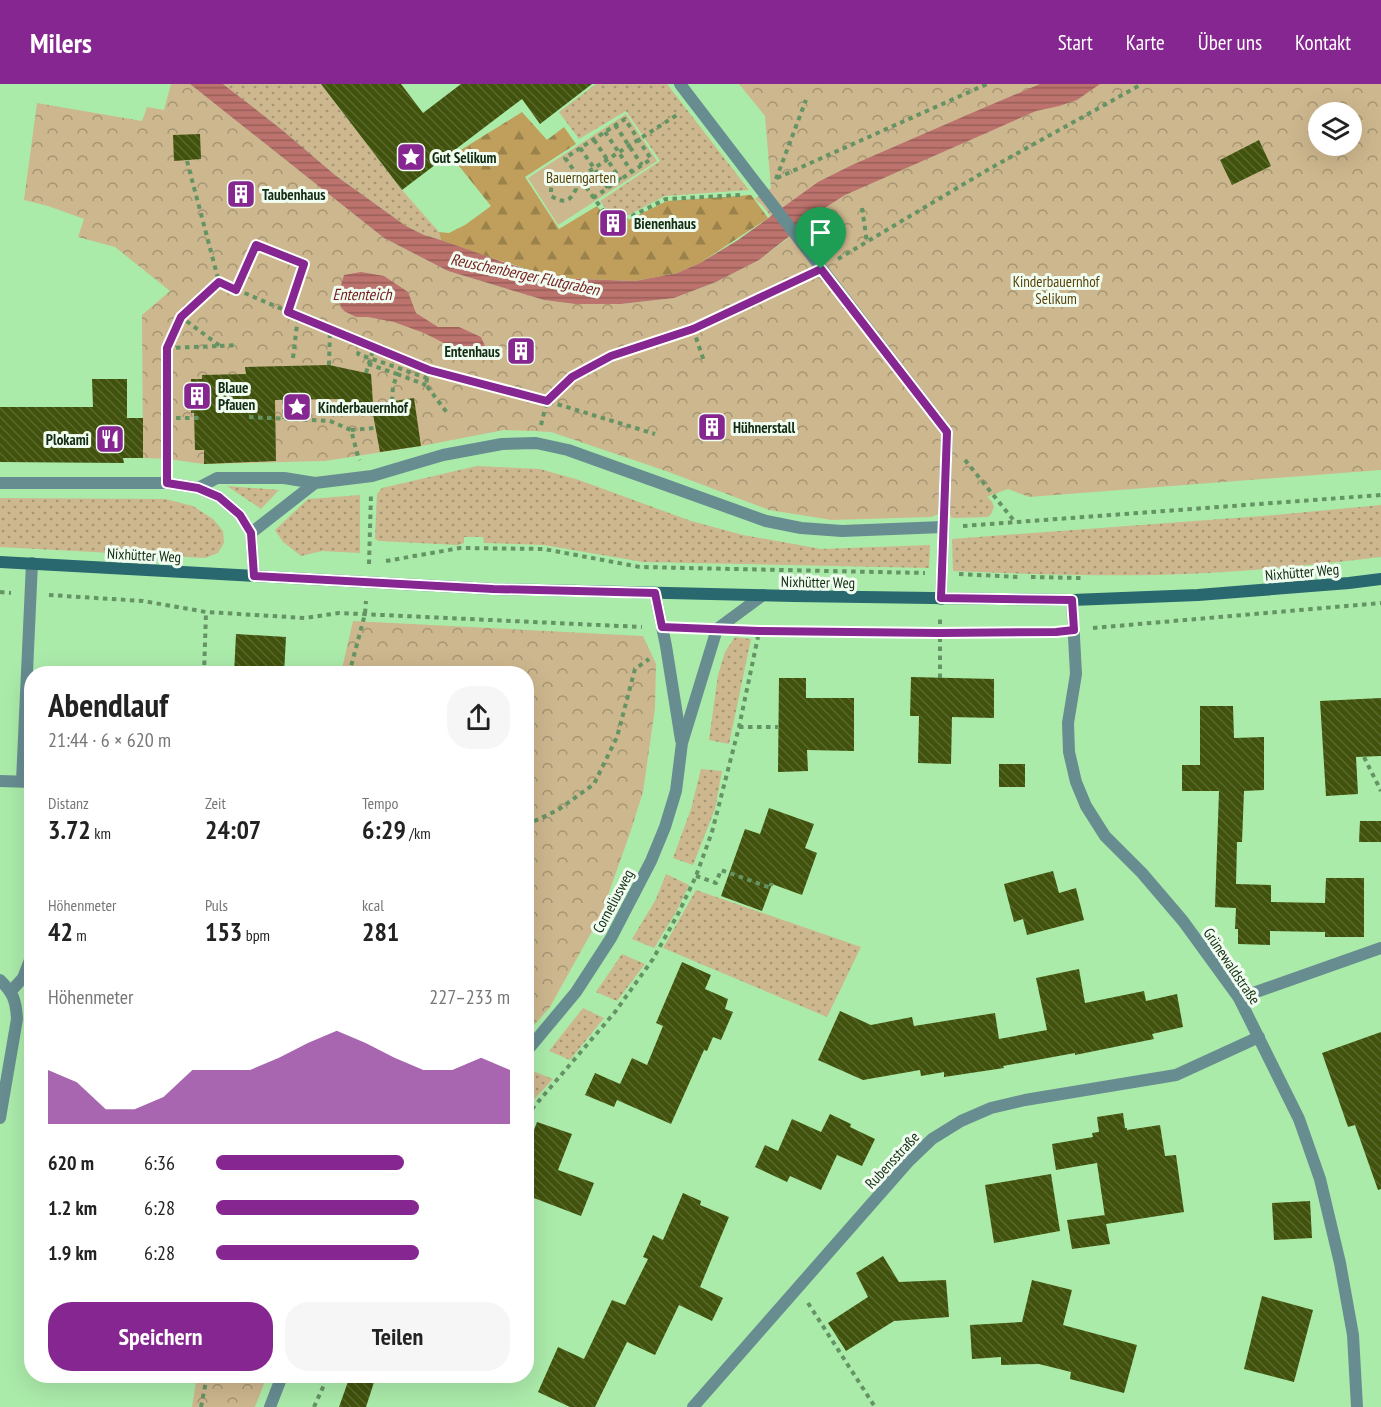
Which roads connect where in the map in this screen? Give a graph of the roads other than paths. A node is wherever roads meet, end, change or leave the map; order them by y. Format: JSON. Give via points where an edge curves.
{"nodes":[{"id":1,"x":680,"y":84,"type":"edge"},
{"id":2,"x":0,"y":483,"type":"edge"},
{"id":3,"x":315,"y":483,"type":"junction"},
{"id":4,"x":198,"y":488,"type":"junction"},
{"id":5,"x":943,"y":527,"type":"junction"},
{"id":6,"x":251,"y":533,"type":"junction"},
{"id":7,"x":0,"y":562,"type":"edge"},
{"id":8,"x":32,"y":563,"type":"junction"},
{"id":9,"x":254,"y":576,"type":"junction"},
{"id":10,"x":1381,"y":579,"type":"edge"},
{"id":11,"x":655,"y":593,"type":"junction"},
{"id":12,"x":764,"y":595,"type":"junction"},
{"id":13,"x":941,"y":598,"type":"junction"},
{"id":14,"x":1072,"y":600,"type":"junction"},
{"id":15,"x":29,"y":666,"type":"edge"},
{"id":16,"x":682,"y":743,"type":"junction"},
{"id":17,"x":0,"y":781,"type":"edge"},
{"id":18,"x":24,"y":782,"type":"edge"},
{"id":19,"x":1381,"y":948,"type":"edge"},
{"id":20,"x":24,"y":975,"type":"edge"},
{"id":21,"x":0,"y":980,"type":"edge"},
{"id":22,"x":10,"y":991,"type":"junction"},
{"id":23,"x":1239,"y":998,"type":"junction"},
{"id":24,"x":1259,"y":1037,"type":"junction"},
{"id":25,"x":534,"y":1042,"type":"edge"},
{"id":26,"x":0,"y":1118,"type":"edge"},
{"id":27,"x":279,"y":1383,"type":"edge"},
{"id":28,"x":270,"y":1407,"type":"edge"},
{"id":29,"x":693,"y":1407,"type":"edge"},
{"id":30,"x":1357,"y":1407,"type":"edge"}],
"edges":[{"from":1,"to":5,"type":"street","via":[[947,432]]},
{"from":2,"to":4,"type":"street","via":[[167,483]]},
{"from":3,"to":4,"type":"street","via":[[284,478],[217,478]]},
{"from":3,"to":5,"type":"street","via":[[372,476],[443,455],[502,444],[536,444],[568,450],[766,521],[842,531]]},
{"from":3,"to":6,"type":"street"},
{"from":4,"to":6,"type":"street","via":[[219,497],[240,515]]},
{"from":5,"to":13,"type":"street"},
{"from":6,"to":9,"type":"street"},
{"from":7,"to":8,"type":"main road","name":"Nixhütter Weg"},
{"from":8,"to":9,"type":"main road","name":"Nixhütter Weg"},
{"from":8,"to":15,"type":"street"},
{"from":9,"to":11,"type":"main road","name":"Nixhütter Weg"},
{"from":10,"to":14,"type":"main road","name":"Nixhütter Weg","via":[[1198,595]]},
{"from":11,"to":12,"type":"main road","name":"Nixhütter Weg"},
{"from":11,"to":16,"type":"street","name":"Corneliusweg"},
{"from":12,"to":13,"type":"main road","name":"Nixhütter Weg"},
{"from":12,"to":16,"type":"street","name":"Corneliusweg","via":[[717,629]]},
{"from":13,"to":14,"type":"main road","name":"Nixhütter Weg"},
{"from":14,"to":23,"type":"street","name":"Grünewaldstraße","via":[[1076,674],[1068,723],[1069,752],[1086,806],[1105,836],[1183,921]]},
{"from":16,"to":25,"type":"street","name":"Corneliusweg","via":[[676,791],[651,861],[611,938],[576,992]]},
{"from":17,"to":18,"type":"street"},
{"from":19,"to":23,"type":"street"},
{"from":20,"to":22,"type":"street"},
{"from":21,"to":22,"type":"street"},
{"from":22,"to":26,"type":"street","via":[[17,1019]]},
{"from":23,"to":24,"type":"street","name":"Grünewaldstraße"},
{"from":24,"to":29,"type":"street","name":"Rubensstraße","via":[[1176,1075],[1025,1100],[961,1120],[932,1139],[908,1162]]},
{"from":24,"to":30,"type":"street","name":"Grünewaldstraße","via":[[1299,1119],[1320,1179],[1353,1335]]},
{"from":27,"to":28,"type":"street"}]}
